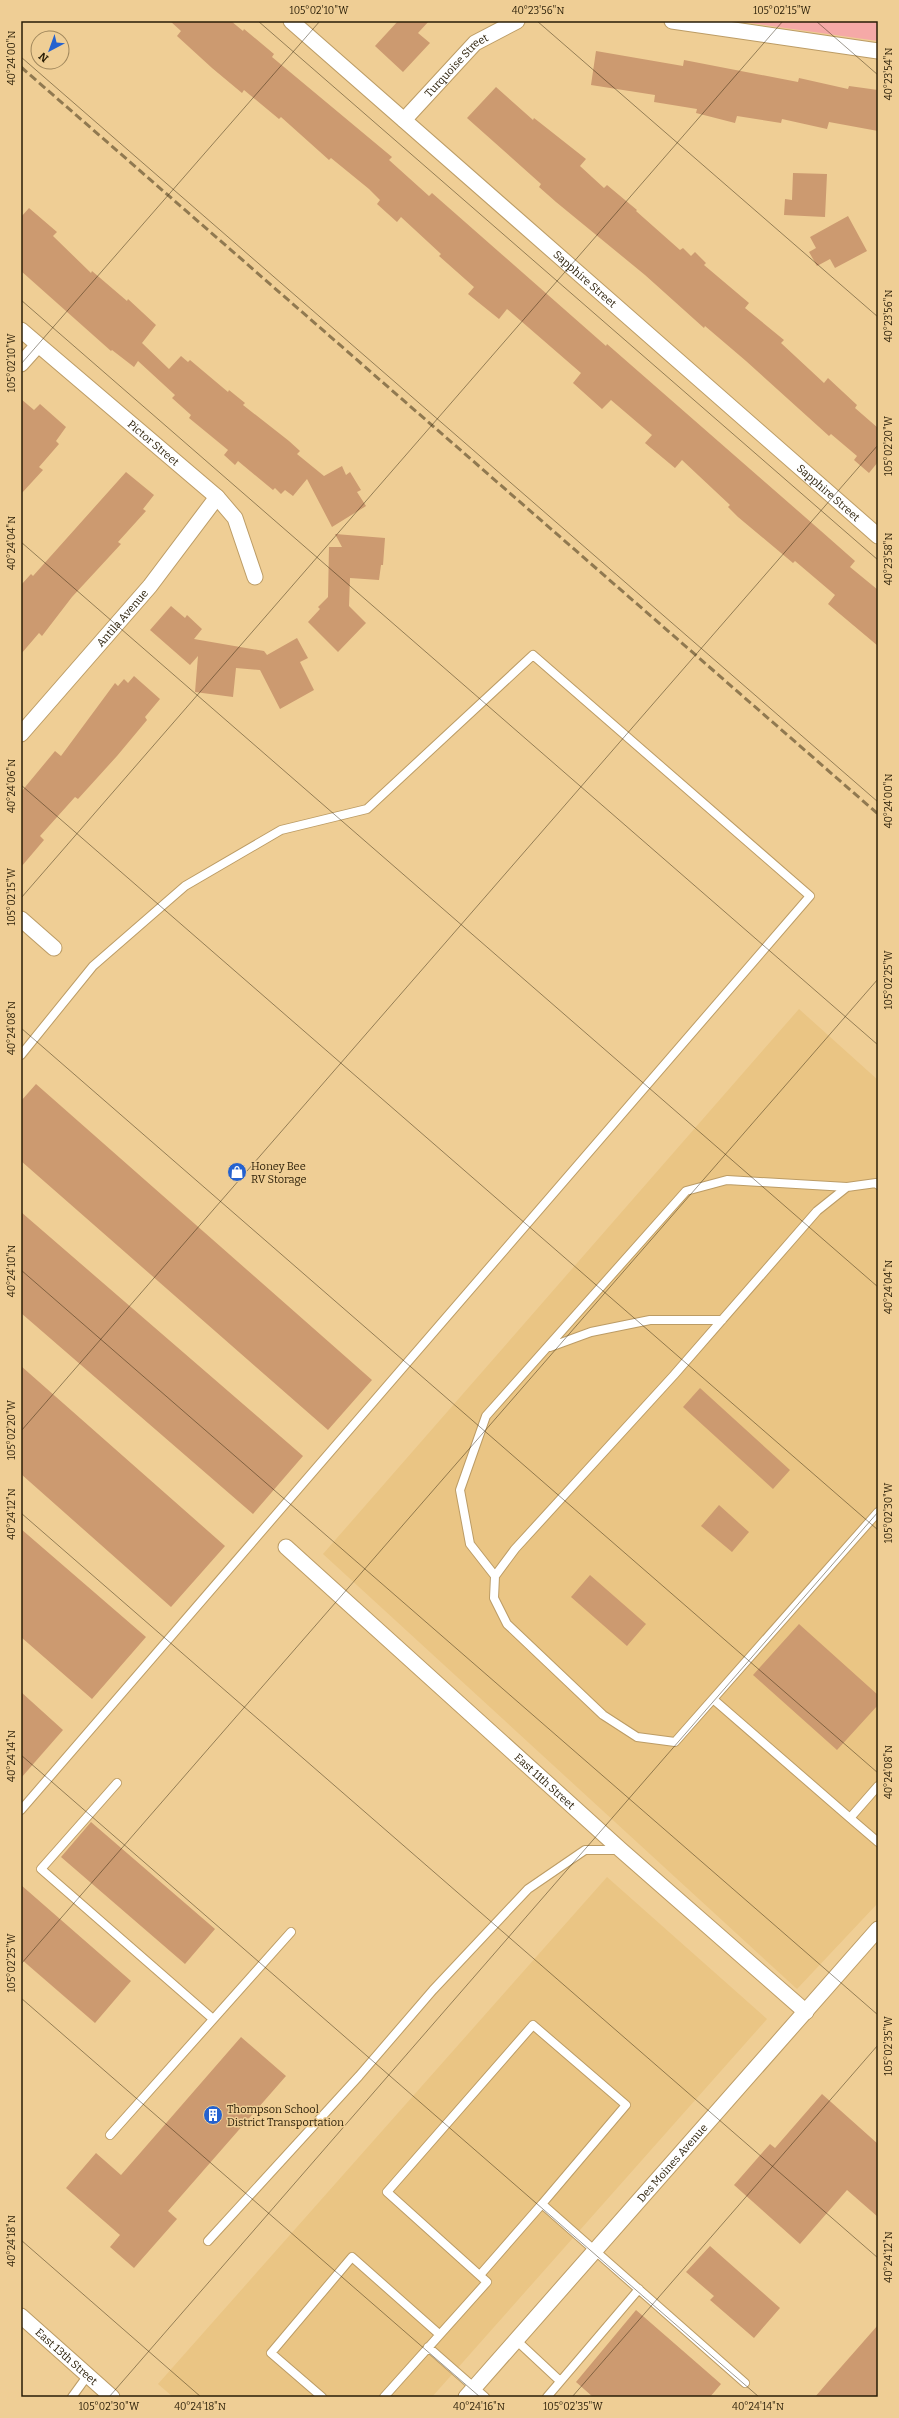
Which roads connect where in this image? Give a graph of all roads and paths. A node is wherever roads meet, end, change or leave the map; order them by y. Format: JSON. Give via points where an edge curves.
{"nodes":[{"id":1,"x":291,"y":21,"type":"edge"},
{"id":2,"x":517,"y":21,"type":"edge"},
{"id":3,"x":672,"y":21,"type":"edge"},
{"id":4,"x":878,"y":51,"type":"edge"},
{"id":5,"x":404,"y":120,"type":"junction"},
{"id":6,"x":21,"y":330,"type":"edge"},
{"id":7,"x":38,"y":345,"type":"junction"},
{"id":8,"x":21,"y":364,"type":"edge"},
{"id":9,"x":217,"y":497,"type":"junction"},
{"id":10,"x":878,"y":536,"type":"edge"},
{"id":11,"x":254,"y":577,"type":"dead end"},
{"id":12,"x":21,"y":734,"type":"edge"},
{"id":13,"x":21,"y":919,"type":"edge"},
{"id":14,"x":54,"y":948,"type":"dead end"},
{"id":15,"x":21,"y":1055,"type":"edge"},
{"id":16,"x":878,"y":1185,"type":"edge"},
{"id":17,"x":847,"y":1187,"type":"junction"},
{"id":18,"x":722,"y":1320,"type":"junction"},
{"id":19,"x":548,"y":1348,"type":"junction"},
{"id":20,"x":878,"y":1512,"type":"edge"},
{"id":21,"x":286,"y":1547,"type":"dead end"},
{"id":22,"x":495,"y":1576,"type":"junction"},
{"id":23,"x":713,"y":1699,"type":"junction"},
{"id":24,"x":117,"y":1783,"type":"dead end"},
{"id":25,"x":878,"y":1786,"type":"edge"},
{"id":26,"x":21,"y":1810,"type":"edge"},
{"id":27,"x":850,"y":1818,"type":"junction"},
{"id":28,"x":878,"y":1842,"type":"edge"},
{"id":29,"x":621,"y":1850,"type":"junction"},
{"id":30,"x":878,"y":1929,"type":"edge"},
{"id":31,"x":291,"y":1932,"type":"dead end"},
{"id":32,"x":806,"y":2012,"type":"junction"},
{"id":33,"x":213,"y":2020,"type":"junction"},
{"id":34,"x":110,"y":2135,"type":"dead end"},
{"id":35,"x":542,"y":2204,"type":"junction"},
{"id":36,"x":208,"y":2241,"type":"dead end"},
{"id":37,"x":595,"y":2251,"type":"junction"},
{"id":38,"x":480,"y":2275,"type":"junction"},
{"id":39,"x":639,"y":2289,"type":"junction"},
{"id":40,"x":21,"y":2316,"type":"edge"},
{"id":41,"x":439,"y":2334,"type":"junction"},
{"id":42,"x":516,"y":2340,"type":"junction"},
{"id":43,"x":428,"y":2347,"type":"junction"},
{"id":44,"x":88,"y":2375,"type":"junction"},
{"id":45,"x":560,"y":2381,"type":"junction"},
{"id":46,"x":745,"y":2384,"type":"dead end"},
{"id":47,"x":475,"y":2394,"type":"edge"},
{"id":48,"x":72,"y":2397,"type":"edge"},
{"id":49,"x":112,"y":2397,"type":"edge"},
{"id":50,"x":322,"y":2397,"type":"edge"},
{"id":51,"x":384,"y":2397,"type":"edge"},
{"id":52,"x":546,"y":2397,"type":"edge"}],
"edges":[{"from":1,"to":5,"type":"street","name":"Sapphire Street"},
{"from":2,"to":5,"type":"street","name":"Turquoise Street","via":[[475,43]]},
{"from":3,"to":4,"type":"street"},
{"from":5,"to":10,"type":"street","name":"Sapphire Street"},
{"from":6,"to":7,"type":"street","name":"Pictor Street"},
{"from":7,"to":8,"type":"street"},
{"from":7,"to":9,"type":"street","name":"Pictor Street"},
{"from":9,"to":11,"type":"street","name":"Pictor Street","via":[[235,518]]},
{"from":9,"to":12,"type":"street","name":"Antila Avenue","via":[[150,586]]},
{"from":13,"to":14,"type":"street"},
{"from":15,"to":26,"type":"lane","via":[[93,966],[184,886],[281,830],[367,809],[533,655],[810,896]]},
{"from":16,"to":17,"type":"lane","via":[[876,1183]]},
{"from":17,"to":18,"type":"lane","via":[[817,1211]]},
{"from":17,"to":19,"type":"lane","via":[[727,1180],[686,1191]]},
{"from":18,"to":19,"type":"lane","via":[[650,1320],[591,1332]]},
{"from":18,"to":22,"type":"lane","via":[[515,1549]]},
{"from":19,"to":22,"type":"lane","via":[[486,1416],[460,1490],[470,1544]]},
{"from":20,"to":23,"type":"lane"},
{"from":21,"to":29,"type":"street","name":"East 11th Street"},
{"from":22,"to":23,"type":"lane","via":[[494,1598],[507,1624],[603,1715],[636,1737],[675,1742]]},
{"from":23,"to":27,"type":"lane"},
{"from":24,"to":33,"type":"lane","via":[[41,1869]]},
{"from":25,"to":27,"type":"lane"},
{"from":27,"to":28,"type":"lane"},
{"from":29,"to":32,"type":"street","name":"East 11th Street"},
{"from":29,"to":36,"type":"lane","via":[[585,1850],[528,1889],[433,1990]]},
{"from":30,"to":32,"type":"street","name":"Des Moines Avenue"},
{"from":31,"to":33,"type":"lane"},
{"from":32,"to":37,"type":"street","name":"Des Moines Avenue"},
{"from":33,"to":34,"type":"lane"},
{"from":35,"to":37,"type":"lane"},
{"from":35,"to":38,"type":"lane"},
{"from":35,"to":38,"type":"lane","via":[[626,2105],[533,2025],[387,2192]]},
{"from":37,"to":39,"type":"lane"},
{"from":37,"to":42,"type":"street","name":"Des Moines Avenue"},
{"from":38,"to":41,"type":"lane","via":[[487,2282]]},
{"from":39,"to":45,"type":"lane"},
{"from":39,"to":46,"type":"lane"},
{"from":40,"to":44,"type":"street","name":"East 13th Street"},
{"from":41,"to":43,"type":"lane"},
{"from":41,"to":50,"type":"lane","via":[[352,2257],[271,2353]]},
{"from":42,"to":45,"type":"lane"},
{"from":42,"to":47,"type":"street","name":"Des Moines Avenue"},
{"from":43,"to":47,"type":"lane"},
{"from":43,"to":51,"type":"lane"},
{"from":44,"to":48,"type":"lane"},
{"from":44,"to":49,"type":"street","name":"East 13th Street"},
{"from":45,"to":52,"type":"lane"}]}
